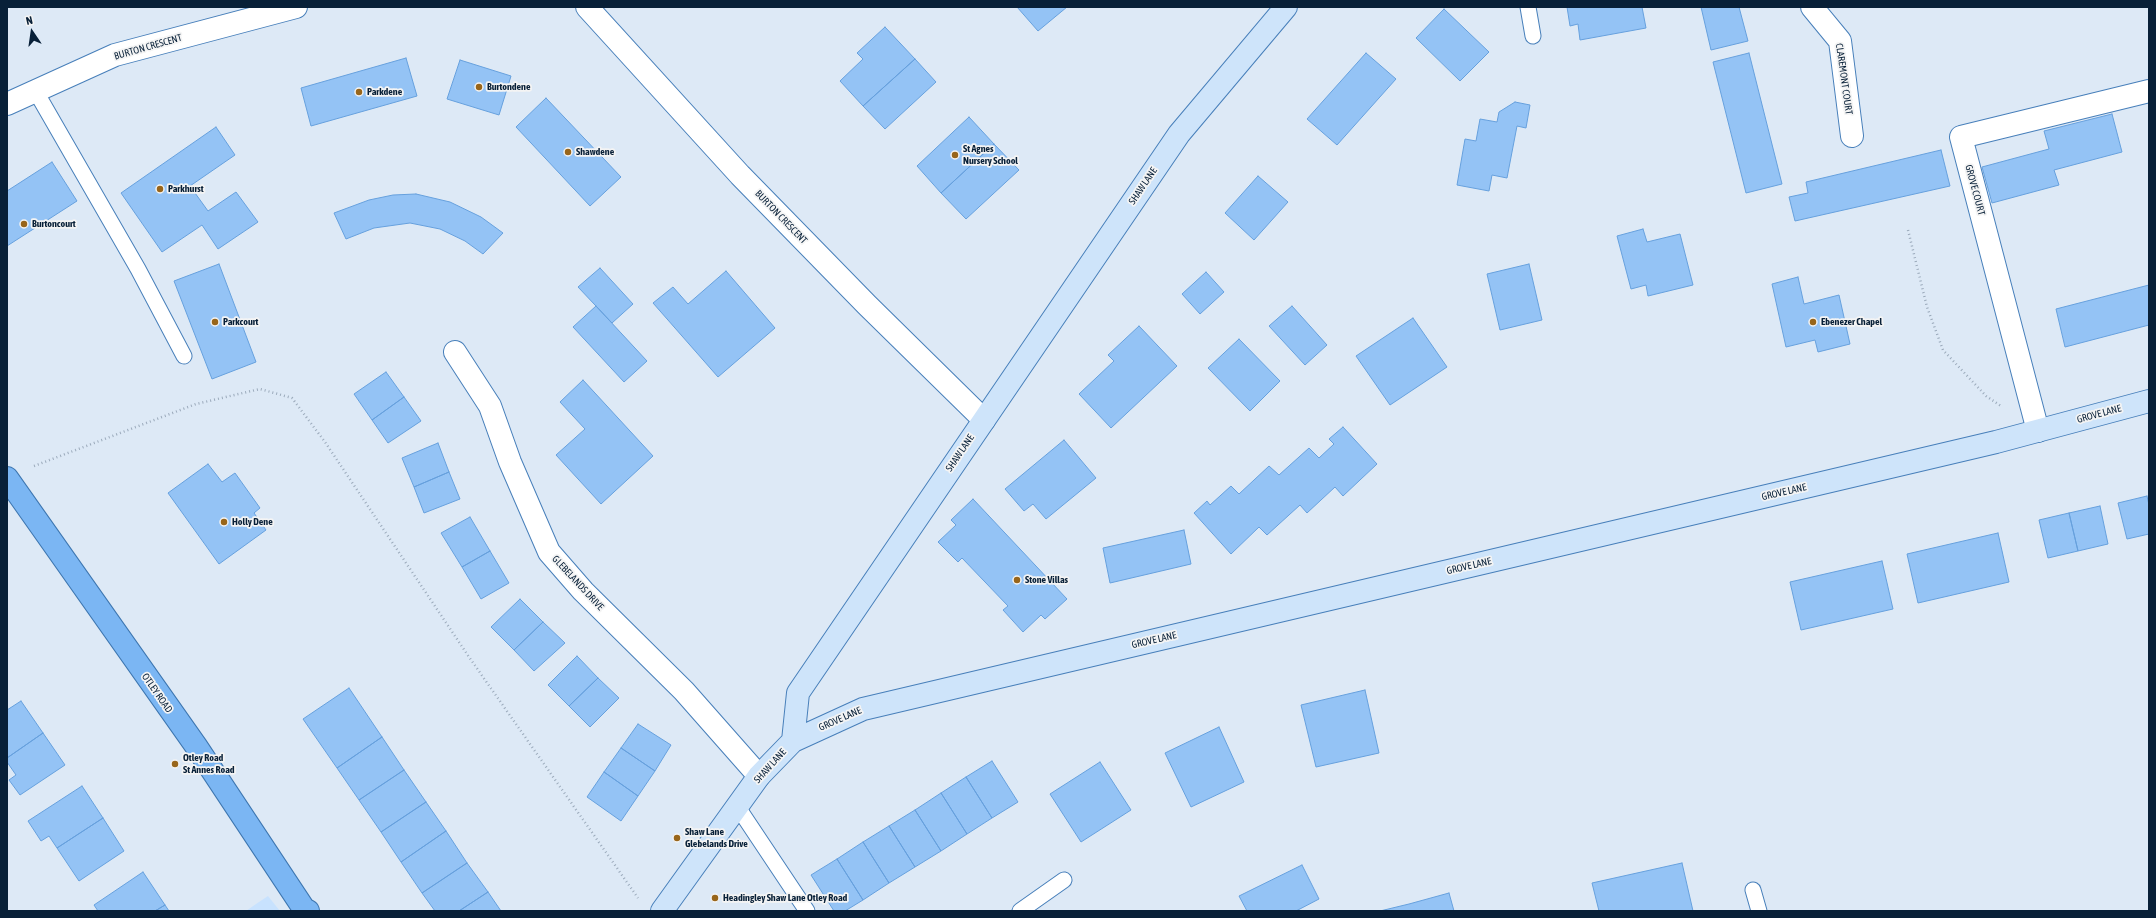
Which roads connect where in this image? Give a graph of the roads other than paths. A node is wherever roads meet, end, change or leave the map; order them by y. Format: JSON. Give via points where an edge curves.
{"nodes":[{"id":1,"x":296,"y":7,"type":"edge"},
{"id":2,"x":1286,"y":7,"type":"edge"},
{"id":3,"x":1528,"y":7,"type":"edge"},
{"id":4,"x":1812,"y":7,"type":"edge"},
{"id":5,"x":589,"y":8,"type":"edge"},
{"id":6,"x":1533,"y":36,"type":"dead end"},
{"id":7,"x":35,"y":90,"type":"junction"},
{"id":8,"x":2149,"y":91,"type":"edge"},
{"id":9,"x":7,"y":104,"type":"edge"},
{"id":10,"x":1852,"y":136,"type":"dead end"},
{"id":11,"x":455,"y":352,"type":"dead end"},
{"id":12,"x":184,"y":356,"type":"dead end"},
{"id":13,"x":2149,"y":401,"type":"edge"},
{"id":14,"x":984,"y":420,"type":"junction"},
{"id":15,"x":2038,"y":430,"type":"junction"},
{"id":16,"x":7,"y":478,"type":"edge"},
{"id":17,"x":793,"y":741,"type":"junction"},
{"id":18,"x":759,"y":776,"type":"junction"},
{"id":19,"x":737,"y":806,"type":"junction"},
{"id":20,"x":1064,"y":880,"type":"dead end"},
{"id":21,"x":1753,"y":890,"type":"dead end"},
{"id":22,"x":652,"y":908,"type":"edge"},
{"id":23,"x":305,"y":910,"type":"edge"},
{"id":24,"x":807,"y":911,"type":"edge"},
{"id":25,"x":1020,"y":911,"type":"edge"},
{"id":26,"x":1759,"y":911,"type":"edge"}],
"edges":[{"from":1,"to":7,"type":"street","name":"BURTON CRESCENT","via":[[115,55]]},
{"from":2,"to":14,"type":"main road","name":"SHAW LANE","via":[[1179,134]]},
{"from":3,"to":6,"type":"lane"},
{"from":4,"to":10,"type":"street","name":"CLAREMONT COURT","via":[[1840,41]]},
{"from":5,"to":14,"type":"street","name":"BURTON CRESCENT","via":[[740,175]]},
{"from":7,"to":9,"type":"street","name":"BURTON CRESCENT"},
{"from":7,"to":12,"type":"lane","via":[[138,269]]},
{"from":8,"to":15,"type":"street","name":"GROVE COURT","via":[[1961,136]]},
{"from":11,"to":18,"type":"street","name":"GLEBELANDS DRIVE","via":[[490,406],[510,462],[549,552],[583,591],[684,691]]},
{"from":13,"to":15,"type":"main road","name":"GROVE LANE"},
{"from":14,"to":17,"type":"main road","name":"SHAW LANE","via":[[798,693]]},
{"from":15,"to":17,"type":"main road","name":"GROVE LANE","via":[[862,709]]},
{"from":16,"to":23,"type":"highway","name":"OTLEY ROAD","via":[[196,746]]},
{"from":17,"to":18,"type":"main road","name":"SHAW LANE"},
{"from":18,"to":19,"type":"main road","name":"SHAW LANE"},
{"from":19,"to":22,"type":"main road","name":"SHAW LANE"},
{"from":19,"to":24,"type":"lane"},
{"from":20,"to":25,"type":"lane"},
{"from":21,"to":26,"type":"lane"}]}
